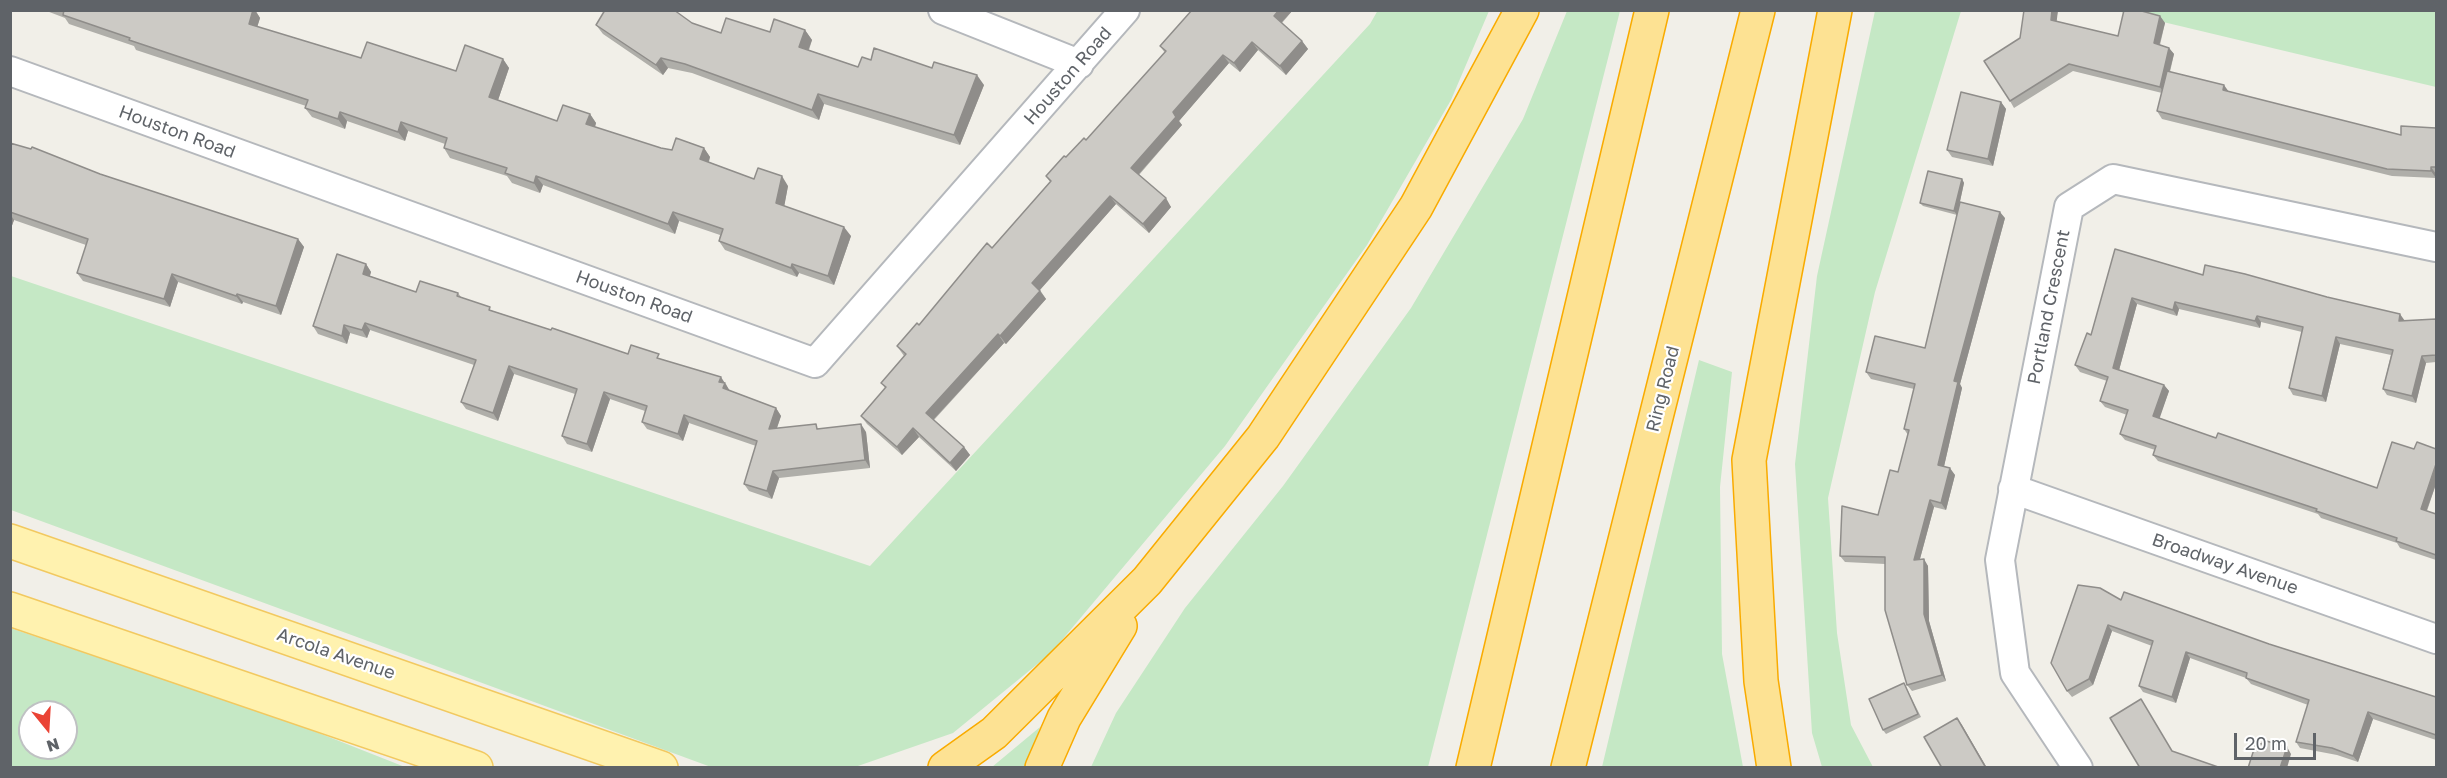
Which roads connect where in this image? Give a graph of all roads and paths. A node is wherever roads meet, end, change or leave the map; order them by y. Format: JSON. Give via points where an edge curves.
{"nodes":[{"id":1,"x":943,"y":10,"type":"edge"},
{"id":2,"x":1125,"y":10,"type":"edge"},
{"id":3,"x":1522,"y":10,"type":"edge"},
{"id":4,"x":1652,"y":10,"type":"edge"},
{"id":5,"x":1758,"y":10,"type":"edge"},
{"id":6,"x":1835,"y":10,"type":"edge"},
{"id":7,"x":1078,"y":64,"type":"junction"},
{"id":8,"x":10,"y":71,"type":"edge"},
{"id":9,"x":2436,"y":248,"type":"edge"},
{"id":10,"x":2013,"y":489,"type":"junction"},
{"id":11,"x":10,"y":541,"type":"edge"},
{"id":12,"x":1147,"y":581,"type":"junction"},
{"id":13,"x":10,"y":609,"type":"edge"},
{"id":14,"x":2436,"y":639,"type":"edge"},
{"id":15,"x":1761,"y":681,"type":"junction"},
{"id":16,"x":476,"y":768,"type":"edge"},
{"id":17,"x":661,"y":768,"type":"edge"},
{"id":18,"x":945,"y":768,"type":"edge"},
{"id":19,"x":1042,"y":768,"type":"edge"},
{"id":20,"x":1473,"y":768,"type":"edge"},
{"id":21,"x":1568,"y":768,"type":"edge"},
{"id":22,"x":1774,"y":768,"type":"edge"},
{"id":23,"x":1786,"y":768,"type":"edge"},
{"id":24,"x":2078,"y":768,"type":"edge"}],
"edges":[{"from":1,"to":7,"type":"street"},
{"from":2,"to":7,"type":"street","name":"Houston Road"},
{"from":3,"to":12,"type":"highway","via":[[1416,207],[1263,437]]},
{"from":4,"to":20,"type":"highway"},
{"from":5,"to":21,"type":"highway","name":"Ring Road"},
{"from":6,"to":15,"type":"highway","via":[[1749,460]]},
{"from":7,"to":8,"type":"street","name":"Houston Road","via":[[815,363]]},
{"from":9,"to":10,"type":"street","name":"Portland Crescent","via":[[2113,178],[2069,207]]},
{"from":10,"to":14,"type":"street","name":"Broadway Avenue"},
{"from":10,"to":24,"type":"street","name":"Portland Crescent","via":[[2000,560],[2015,673]]},
{"from":11,"to":17,"type":"main road","name":"Arcola Avenue"},
{"from":12,"to":18,"type":"highway","via":[[994,733]]},
{"from":12,"to":19,"type":"highway","via":[[1064,718]]},
{"from":13,"to":16,"type":"main road"},
{"from":15,"to":22,"type":"highway"},
{"from":15,"to":23,"type":"highway"}]}
